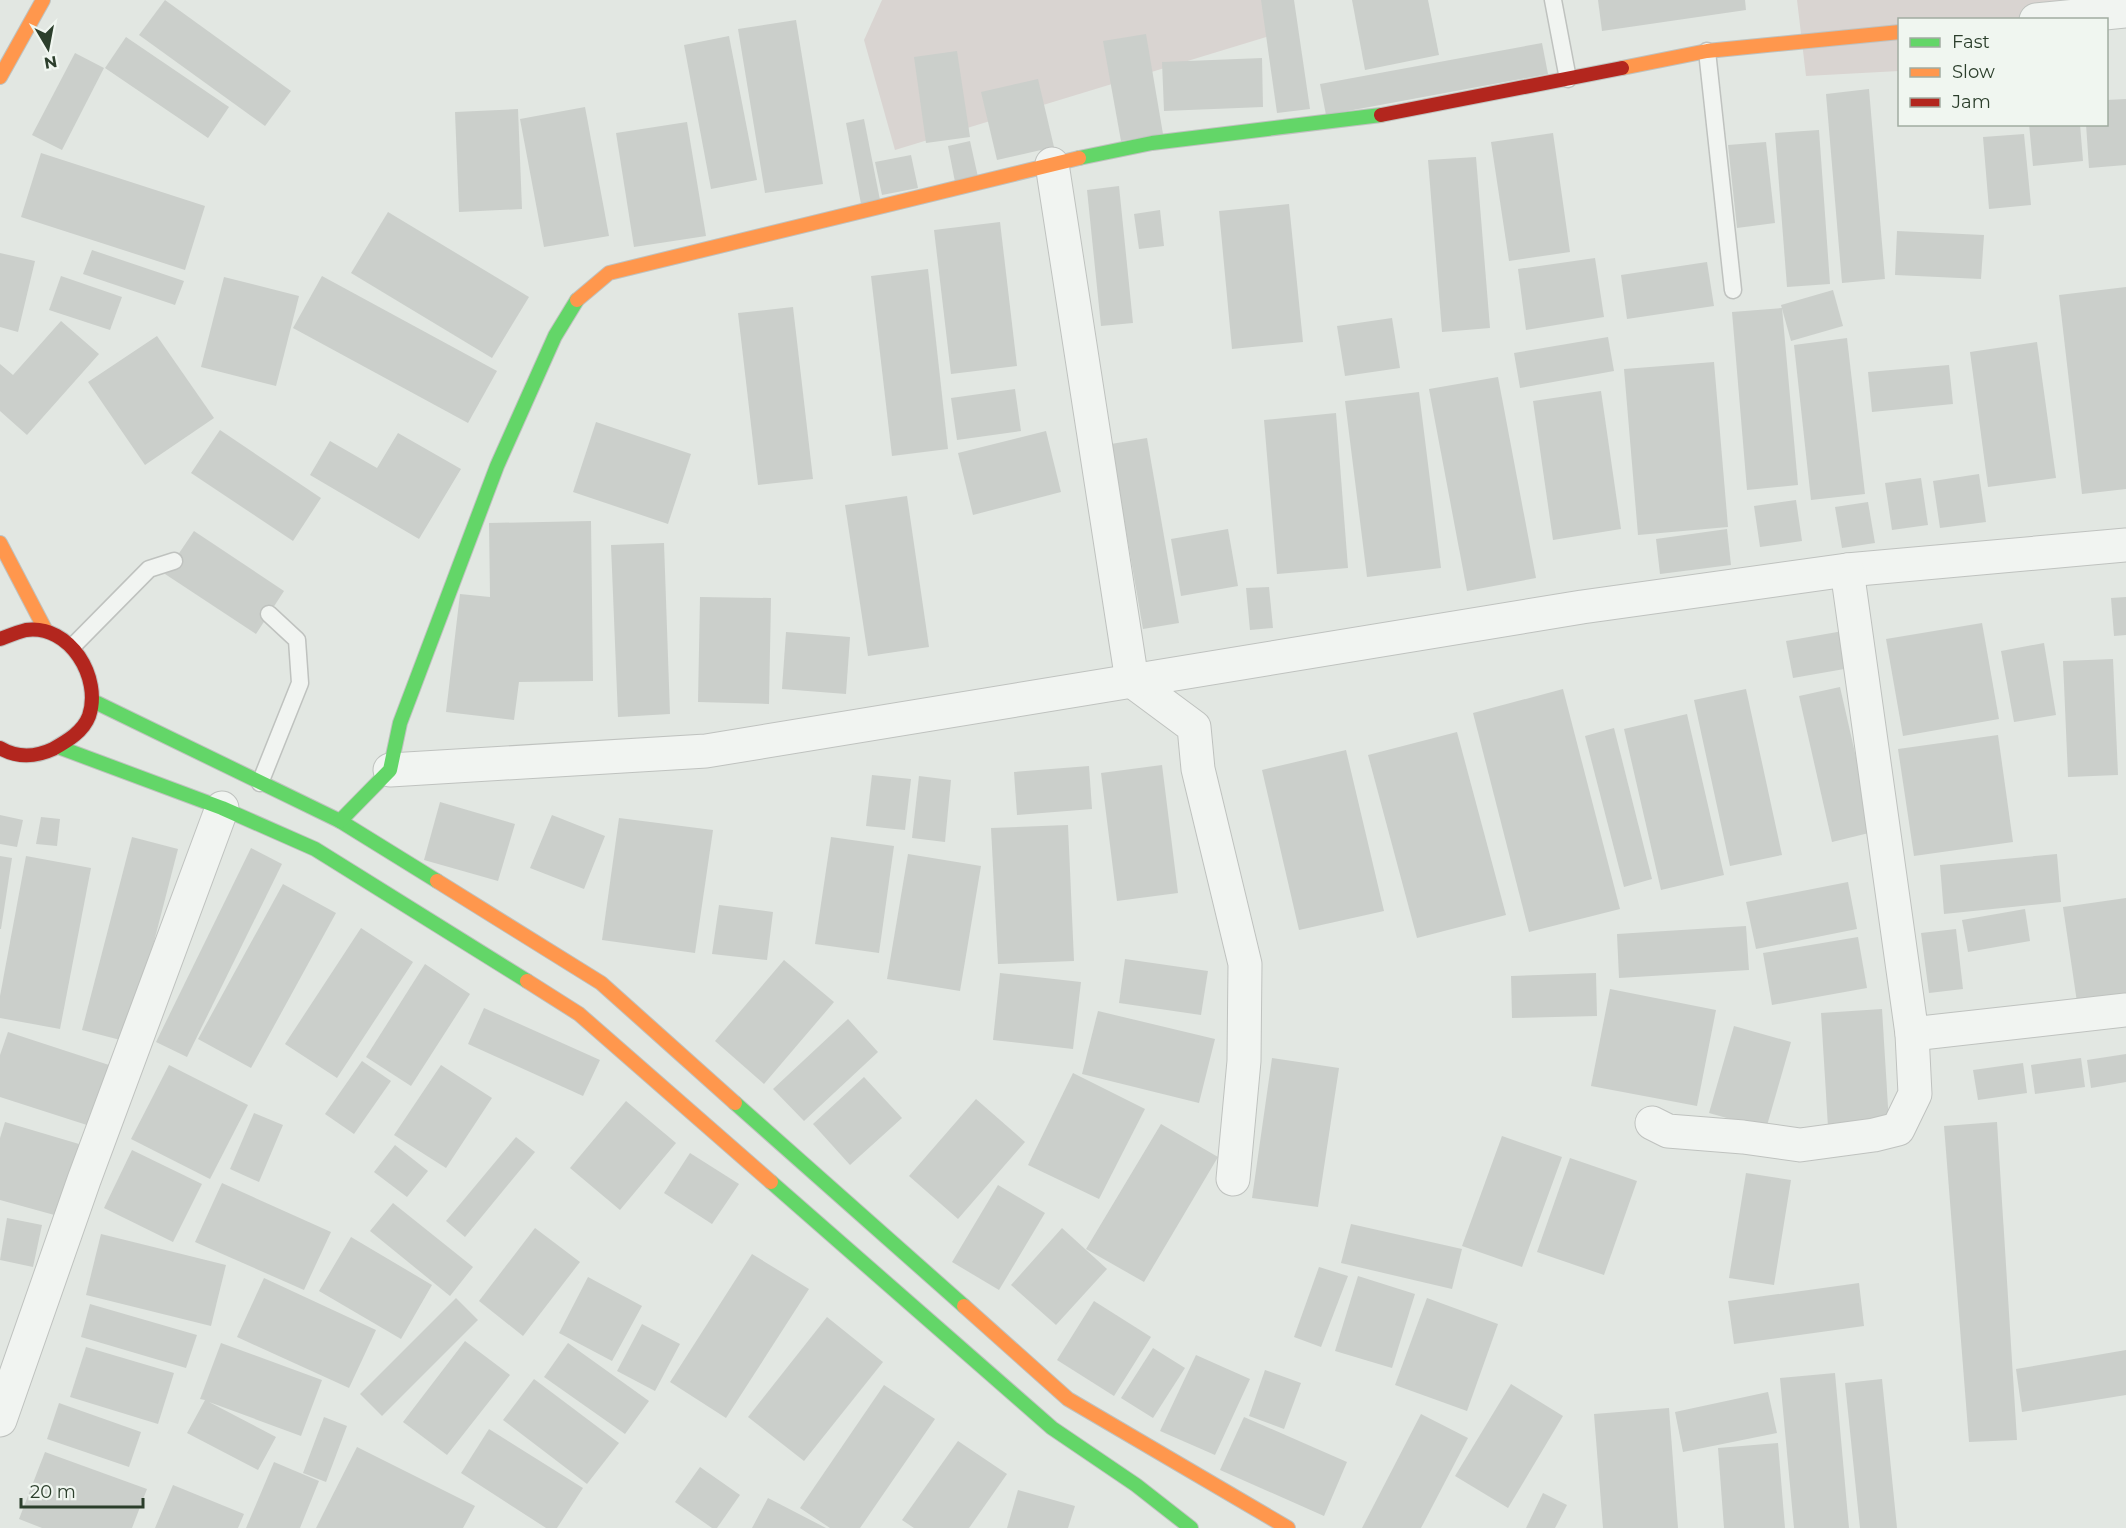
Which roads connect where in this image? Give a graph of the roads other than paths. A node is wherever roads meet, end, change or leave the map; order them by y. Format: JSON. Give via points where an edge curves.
{"nodes":[{"id":1,"x":43,"y":0,"type":"edge"},
{"id":2,"x":1553,"y":0,"type":"edge"},
{"id":3,"x":2126,"y":11,"type":"edge"},
{"id":4,"x":2056,"y":18,"type":"edge"},
{"id":5,"x":1898,"y":32,"type":"edge"},
{"id":6,"x":1707,"y":51,"type":"junction"},
{"id":7,"x":0,"y":77,"type":"edge"},
{"id":8,"x":1568,"y":79,"type":"junction"},
{"id":9,"x":1052,"y":164,"type":"junction"},
{"id":10,"x":1733,"y":290,"type":"dead end"},
{"id":11,"x":0,"y":543,"type":"edge"},
{"id":12,"x":2126,"y":544,"type":"edge"},
{"id":13,"x":174,"y":561,"type":"dead end"},
{"id":14,"x":1847,"y":570,"type":"junction"},
{"id":15,"x":269,"y":614,"type":"dead end"},
{"id":16,"x":46,"y":631,"type":"junction"},
{"id":17,"x":0,"y":639,"type":"edge"},
{"id":18,"x":73,"y":645,"type":"junction"},
{"id":19,"x":1132,"y":681,"type":"junction"},
{"id":20,"x":93,"y":701,"type":"junction"},
{"id":21,"x":0,"y":748,"type":"edge"},
{"id":22,"x":61,"y":748,"type":"junction"},
{"id":23,"x":390,"y":770,"type":"junction"},
{"id":24,"x":260,"y":783,"type":"junction"},
{"id":25,"x":222,"y":808,"type":"junction"},
{"id":26,"x":340,"y":822,"type":"junction"},
{"id":27,"x":2126,"y":1010,"type":"edge"},
{"id":28,"x":1912,"y":1034,"type":"junction"},
{"id":29,"x":1652,"y":1123,"type":"dead end"},
{"id":30,"x":1233,"y":1179,"type":"dead end"},
{"id":31,"x":0,"y":1420,"type":"edge"},
{"id":32,"x":1191,"y":1528,"type":"edge"},
{"id":33,"x":1288,"y":1528,"type":"edge"}],
"edges":[{"from":1,"to":7,"type":"main road"},
{"from":2,"to":8,"type":"lane"},
{"from":3,"to":4,"type":"street"},
{"from":5,"to":6,"type":"main road"},
{"from":6,"to":8,"type":"main road"},
{"from":6,"to":10,"type":"lane"},
{"from":8,"to":9,"type":"main road","via":[[1380,115],[1152,142]]},
{"from":9,"to":19,"type":"street"},
{"from":9,"to":23,"type":"main road","via":[[609,273],[577,300],[555,336],[497,466],[400,723]]},
{"from":11,"to":16,"type":"main road"},
{"from":12,"to":14,"type":"street"},
{"from":13,"to":18,"type":"lane","via":[[149,569]]},
{"from":14,"to":19,"type":"street","via":[[1582,607]]},
{"from":14,"to":28,"type":"street"},
{"from":15,"to":24,"type":"lane","via":[[297,640],[300,683]]},
{"from":16,"to":17,"type":"main road","via":[[12,631]]},
{"from":16,"to":18,"type":"main road"},
{"from":18,"to":20,"type":"main road","via":[[90,671]]},
{"from":19,"to":23,"type":"street","via":[[706,751]]},
{"from":19,"to":30,"type":"street","via":[[1194,727],[1198,769],[1245,964],[1244,1061]]},
{"from":20,"to":22,"type":"main road","via":[[82,729]]},
{"from":20,"to":24,"type":"main road"},
{"from":21,"to":22,"type":"main road","via":[[33,756]]},
{"from":22,"to":25,"type":"main road"},
{"from":23,"to":26,"type":"main road"},
{"from":24,"to":26,"type":"main road"},
{"from":25,"to":31,"type":"street"},
{"from":25,"to":32,"type":"main road","via":[[315,849],[579,1014],[1052,1428]]},
{"from":26,"to":33,"type":"main road","via":[[601,983],[1068,1400]]},
{"from":27,"to":28,"type":"street"},
{"from":28,"to":29,"type":"street","via":[[1915,1094],[1898,1129],[1800,1145],[1668,1131]]}]}
